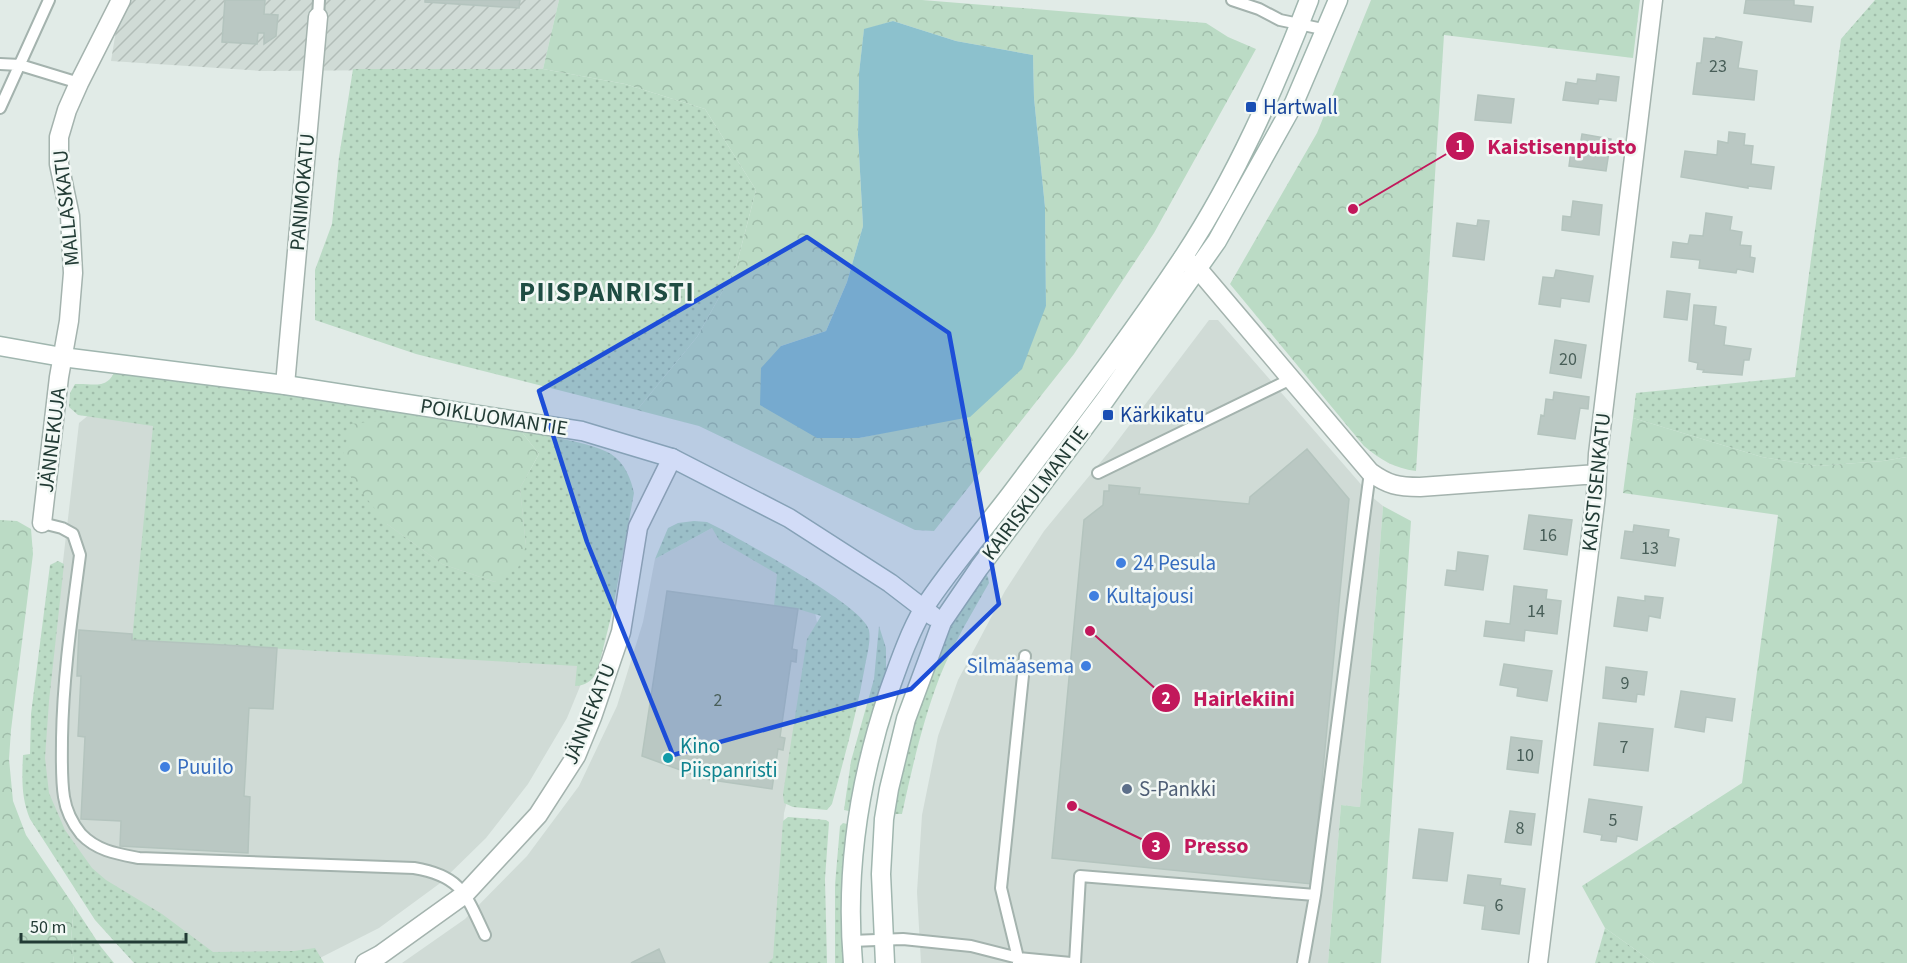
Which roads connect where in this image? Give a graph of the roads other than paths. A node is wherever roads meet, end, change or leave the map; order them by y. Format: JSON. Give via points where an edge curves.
{"nodes":[{"id":1,"x":49,"y":0,"type":"edge"},
{"id":2,"x":121,"y":0,"type":"edge"},
{"id":3,"x":1232,"y":0,"type":"edge"},
{"id":4,"x":1309,"y":0,"type":"edge"},
{"id":5,"x":1338,"y":0,"type":"edge"},
{"id":6,"x":1653,"y":0,"type":"edge"},
{"id":7,"x":1256,"y":4,"type":"edge"},
{"id":8,"x":319,"y":9,"type":"edge"},
{"id":9,"x":1300,"y":23,"type":"junction"},
{"id":10,"x":1327,"y":30,"type":"junction"},
{"id":11,"x":0,"y":64,"type":"edge"},
{"id":12,"x":20,"y":65,"type":"junction"},
{"id":13,"x":79,"y":83,"type":"junction"},
{"id":14,"x":0,"y":108,"type":"edge"},
{"id":15,"x":1183,"y":258,"type":"junction"},
{"id":16,"x":1198,"y":269,"type":"junction"},
{"id":17,"x":0,"y":346,"type":"edge"},
{"id":18,"x":62,"y":357,"type":"junction"},
{"id":19,"x":1291,"y":379,"type":"junction"},
{"id":20,"x":285,"y":385,"type":"junction"},
{"id":21,"x":672,"y":458,"type":"junction"},
{"id":22,"x":1370,"y":472,"type":"junction"},
{"id":23,"x":1098,"y":473,"type":"dead end"},
{"id":24,"x":1597,"y":474,"type":"junction"},
{"id":25,"x":42,"y":523,"type":"joint"},
{"id":26,"x":924,"y":609,"type":"junction"},
{"id":27,"x":942,"y":622,"type":"junction"},
{"id":28,"x":1025,"y":656,"type":"dead end"},
{"id":29,"x":465,"y":894,"type":"junction"},
{"id":30,"x":1316,"y":895,"type":"junction"},
{"id":31,"x":485,"y":935,"type":"dead end"},
{"id":32,"x":883,"y":940,"type":"junction"},
{"id":33,"x":851,"y":941,"type":"junction"},
{"id":34,"x":1018,"y":961,"type":"edge"},
{"id":35,"x":365,"y":963,"type":"edge"},
{"id":36,"x":853,"y":963,"type":"edge"},
{"id":37,"x":885,"y":963,"type":"edge"},
{"id":38,"x":1073,"y":963,"type":"edge"},
{"id":39,"x":1303,"y":963,"type":"edge"},
{"id":40,"x":1538,"y":963,"type":"edge"}],
"edges":[{"from":1,"to":12,"type":"lane"},
{"from":2,"to":13,"type":"street","name":"MALLASKATU"},
{"from":3,"to":7,"type":"lane"},
{"from":4,"to":9,"type":"street","name":"KAIRISKULMANTIE"},
{"from":5,"to":10,"type":"street","name":"KAIRISKULMANTIE"},
{"from":6,"to":24,"type":"street","name":"KAISTISENKATU"},
{"from":7,"to":9,"type":"lane","via":[[1280,20]]},
{"from":8,"to":20,"type":"street","name":"PANIMOKATU"},
{"from":9,"to":10,"type":"lane"},
{"from":9,"to":15,"type":"street","name":"KAIRISKULMANTIE","via":[[1234,171]]},
{"from":10,"to":16,"type":"street","name":"KAIRISKULMANTIE","via":[[1294,103]]},
{"from":11,"to":12,"type":"lane"},
{"from":12,"to":13,"type":"lane"},
{"from":12,"to":14,"type":"lane"},
{"from":13,"to":18,"type":"street","name":"MALLASKATU","via":[[59,138],[73,273]]},
{"from":15,"to":16,"type":"street"},
{"from":15,"to":26,"type":"street","name":"KAIRISKULMANTIE","via":[[1079,404]]},
{"from":16,"to":19,"type":"street"},
{"from":16,"to":27,"type":"street","name":"KAIRISKULMANTIE"},
{"from":17,"to":18,"type":"street","name":"POIKLUOMANTIE"},
{"from":18,"to":20,"type":"street","name":"POIKLUOMANTIE"},
{"from":18,"to":25,"type":"street","name":"JÄNNEKUJA"},
{"from":19,"to":22,"type":"street"},
{"from":19,"to":23,"type":"lane"},
{"from":20,"to":21,"type":"street","name":"POIKLUOMANTIE","via":[[582,431]]},
{"from":21,"to":26,"type":"street","name":"POIKLUOMANTIE","via":[[789,518]]},
{"from":21,"to":29,"type":"street","name":"JÄNNEKATU","via":[[638,526],[621,632],[576,756],[538,815]]},
{"from":22,"to":24,"type":"street","via":[[1394,486],[1406,487]]},
{"from":22,"to":30,"type":"lane"},
{"from":24,"to":40,"type":"street","name":"KAISTISENKATU"},
{"from":25,"to":29,"type":"lane","via":[[73,534],[80,555],[63,697],[62,760],[64,798],[81,834],[97,847],[139,858],[414,868],[442,875]]},
{"from":26,"to":27,"type":"street","name":"POIKLUOMANTIE"},
{"from":26,"to":33,"type":"street","name":"KAIRISKULMANTIE","via":[[897,667],[871,747],[855,833]]},
{"from":27,"to":32,"type":"street","name":"KAIRISKULMANTIE","via":[[906,719],[889,789],[881,874]]},
{"from":28,"to":34,"type":"lane","via":[[1001,888]]},
{"from":29,"to":31,"type":"lane"},
{"from":29,"to":35,"type":"street","name":"JÄNNEKATU"},
{"from":30,"to":38,"type":"lane","via":[[1080,876]]},
{"from":30,"to":39,"type":"lane"},
{"from":32,"to":33,"type":"lane"},
{"from":32,"to":34,"type":"lane","via":[[970,946]]},
{"from":32,"to":37,"type":"street","name":"KAIRISKULMANTIE"},
{"from":33,"to":36,"type":"street","name":"KAIRISKULMANTIE"},
{"from":34,"to":38,"type":"lane"}]}
